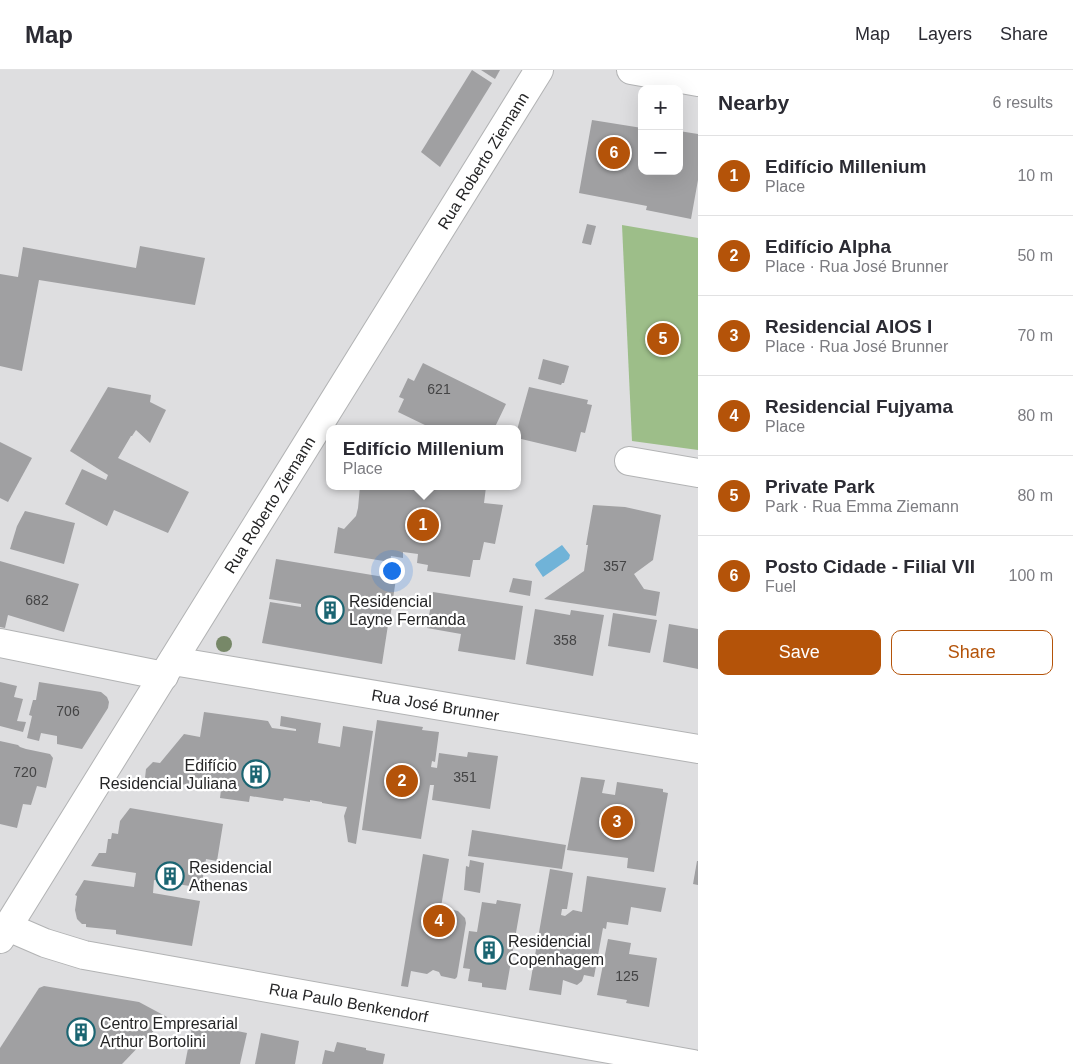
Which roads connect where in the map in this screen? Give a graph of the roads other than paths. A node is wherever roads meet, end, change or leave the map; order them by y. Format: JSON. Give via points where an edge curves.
{"nodes":[{"id":1,"x":539,"y":70,"type":"edge"},
{"id":2,"x":631,"y":70,"type":"edge"},
{"id":3,"x":698,"y":82,"type":"edge"},
{"id":4,"x":629,"y":461,"type":"dead end"},
{"id":5,"x":698,"y":473,"type":"edge"},
{"id":6,"x":0,"y":643,"type":"edge"},
{"id":7,"x":169,"y":668,"type":"junction"},
{"id":8,"x":698,"y":748,"type":"edge"},
{"id":9,"x":4,"y":933,"type":"edge"},
{"id":10,"x":693,"y":1064,"type":"edge"}],
"edges":[{"from":1,"to":7,"type":"street","name":"Rua Roberto Ziemann"},
{"from":2,"to":3,"type":"street"},
{"from":4,"to":5,"type":"street"},
{"from":6,"to":7,"type":"street","name":"Rua José Brunner"},
{"from":7,"to":8,"type":"street","name":"Rua José Brunner"},
{"from":7,"to":9,"type":"street","name":"Rua Roberto Ziemann"},
{"from":9,"to":10,"type":"street","name":"Rua Paulo Benkendorf","via":[[84,955]]}]}
